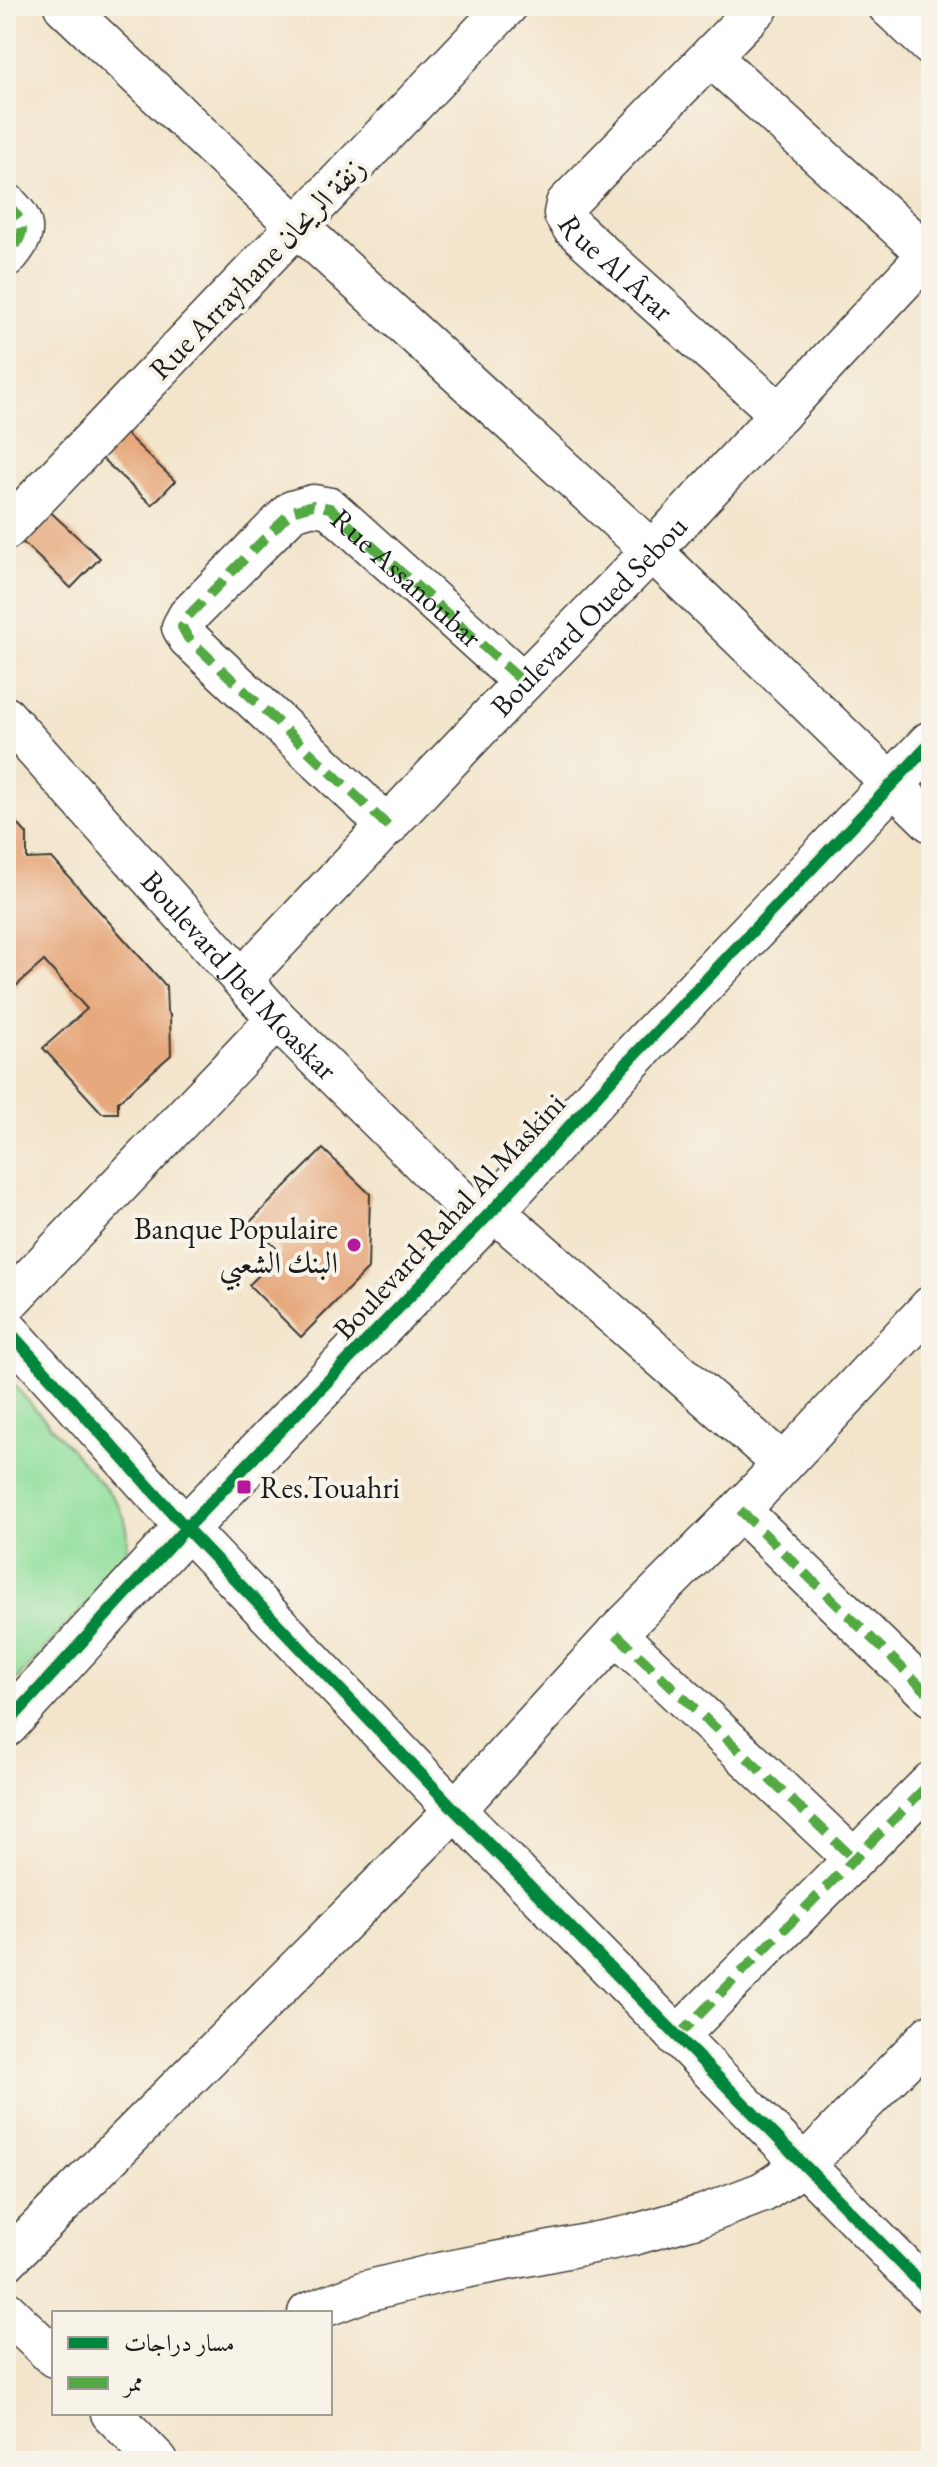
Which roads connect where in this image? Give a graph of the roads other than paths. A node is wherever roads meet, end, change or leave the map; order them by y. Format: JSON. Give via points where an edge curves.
{"nodes":[{"id":1,"x":64,"y":6,"type":"edge"},
{"id":2,"x":507,"y":6,"type":"edge"},
{"id":3,"x":759,"y":6,"type":"edge"},
{"id":4,"x":888,"y":6,"type":"edge"},
{"id":5,"x":931,"y":46,"type":"edge"},
{"id":6,"x":711,"y":57,"type":"junction"},
{"id":7,"x":6,"y":203,"type":"edge"},
{"id":8,"x":297,"y":226,"type":"junction"},
{"id":9,"x":930,"y":252,"type":"edge"},
{"id":10,"x":6,"y":258,"type":"edge"},
{"id":11,"x":780,"y":414,"type":"junction"},
{"id":12,"x":6,"y":530,"type":"edge"},
{"id":13,"x":652,"y":551,"type":"junction"},
{"id":14,"x":523,"y":682,"type":"junction"},
{"id":15,"x":6,"y":717,"type":"edge"},
{"id":16,"x":931,"y":743,"type":"edge"},
{"id":17,"x":892,"y":785,"type":"junction"},
{"id":18,"x":931,"y":822,"type":"edge"},
{"id":19,"x":388,"y":826,"type":"junction"},
{"id":20,"x":242,"y":979,"type":"junction"},
{"id":21,"x":277,"y":1019,"type":"junction"},
{"id":22,"x":487,"y":1216,"type":"junction"},
{"id":23,"x":6,"y":1304,"type":"edge"},
{"id":24,"x":931,"y":1306,"type":"edge"},
{"id":25,"x":6,"y":1328,"type":"edge"},
{"id":26,"x":783,"y":1464,"type":"junction"},
{"id":27,"x":740,"y":1510,"type":"junction"},
{"id":28,"x":186,"y":1528,"type":"junction"},
{"id":29,"x":616,"y":1634,"type":"junction"},
{"id":30,"x":931,"y":1696,"type":"edge"},
{"id":31,"x":6,"y":1725,"type":"edge"},
{"id":32,"x":931,"y":1782,"type":"edge"},
{"id":33,"x":455,"y":1810,"type":"junction"},
{"id":34,"x":854,"y":1859,"type":"junction"},
{"id":35,"x":931,"y":2034,"type":"edge"},
{"id":36,"x":677,"y":2037,"type":"junction"},
{"id":37,"x":804,"y":2165,"type":"junction"},
{"id":38,"x":6,"y":2261,"type":"edge"},
{"id":39,"x":931,"y":2294,"type":"edge"},
{"id":40,"x":6,"y":2311,"type":"edge"},
{"id":41,"x":313,"y":2311,"type":"edge"},
{"id":42,"x":52,"y":2355,"type":"edge"},
{"id":43,"x":125,"y":2417,"type":"edge"},
{"id":44,"x":158,"y":2461,"type":"edge"}],
"edges":[{"from":1,"to":8,"type":"street"},
{"from":2,"to":8,"type":"street","name":"Rue Arrayhane زنقة الريحان"},
{"from":3,"to":6,"type":"street","name":"Rue Al Ârar"},
{"from":4,"to":5,"type":"street"},
{"from":6,"to":9,"type":"street"},
{"from":6,"to":11,"type":"street","name":"Rue Al Ârar","via":[[566,204],[564,217]]},
{"from":7,"to":10,"type":"street","via":[[20,216],[23,228]]},
{"from":8,"to":12,"type":"street","name":"Rue Arrayhane زنقة الريحان"},
{"from":8,"to":13,"type":"street"},
{"from":9,"to":11,"type":"street","name":"Boulevard Oued Sebou"},
{"from":11,"to":13,"type":"street","name":"Boulevard Oued Sebou"},
{"from":13,"to":14,"type":"street","name":"Boulevard Oued Sebou"},
{"from":13,"to":17,"type":"street"},
{"from":14,"to":19,"type":"street","name":"Boulevard Oued Sebou"},
{"from":14,"to":19,"type":"street","name":"Rue Assanoubar","via":[[330,508],[313,505],[292,511],[188,616],[182,627],[188,638]]},
{"from":15,"to":20,"type":"street","name":"Boulevard Jbel Moaskar"},
{"from":16,"to":17,"type":"street","name":"Boulevard Rahal Al Maskini"},
{"from":17,"to":18,"type":"street"},
{"from":17,"to":22,"type":"street","name":"Boulevard Rahal Al Maskini"},
{"from":19,"to":20,"type":"street","name":"Boulevard Oued Sebou"},
{"from":20,"to":21,"type":"street","name":"Boulevard Jbel Moaskar"},
{"from":21,"to":22,"type":"street","name":"Boulevard Jbel Moaskar"},
{"from":21,"to":23,"type":"street"},
{"from":22,"to":26,"type":"street","name":"Boulevard Jbel Moaskar"},
{"from":22,"to":28,"type":"street","name":"Boulevard Rahal Al Maskini"},
{"from":24,"to":26,"type":"street"},
{"from":25,"to":28,"type":"street"},
{"from":26,"to":27,"type":"street"},
{"from":27,"to":29,"type":"street"},
{"from":27,"to":30,"type":"street"},
{"from":28,"to":31,"type":"street","name":"Boulevard Rahal Al Maskini"},
{"from":28,"to":33,"type":"street"},
{"from":29,"to":33,"type":"street"},
{"from":29,"to":34,"type":"street"},
{"from":32,"to":34,"type":"street"},
{"from":33,"to":36,"type":"street"},
{"from":33,"to":38,"type":"street"},
{"from":34,"to":36,"type":"street"},
{"from":35,"to":37,"type":"street"},
{"from":36,"to":37,"type":"street"},
{"from":37,"to":39,"type":"street"},
{"from":37,"to":41,"type":"street","via":[[763,2192],[703,2215],[633,2235],[439,2273]]},
{"from":40,"to":42,"type":"street"},
{"from":43,"to":44,"type":"street"}]}
